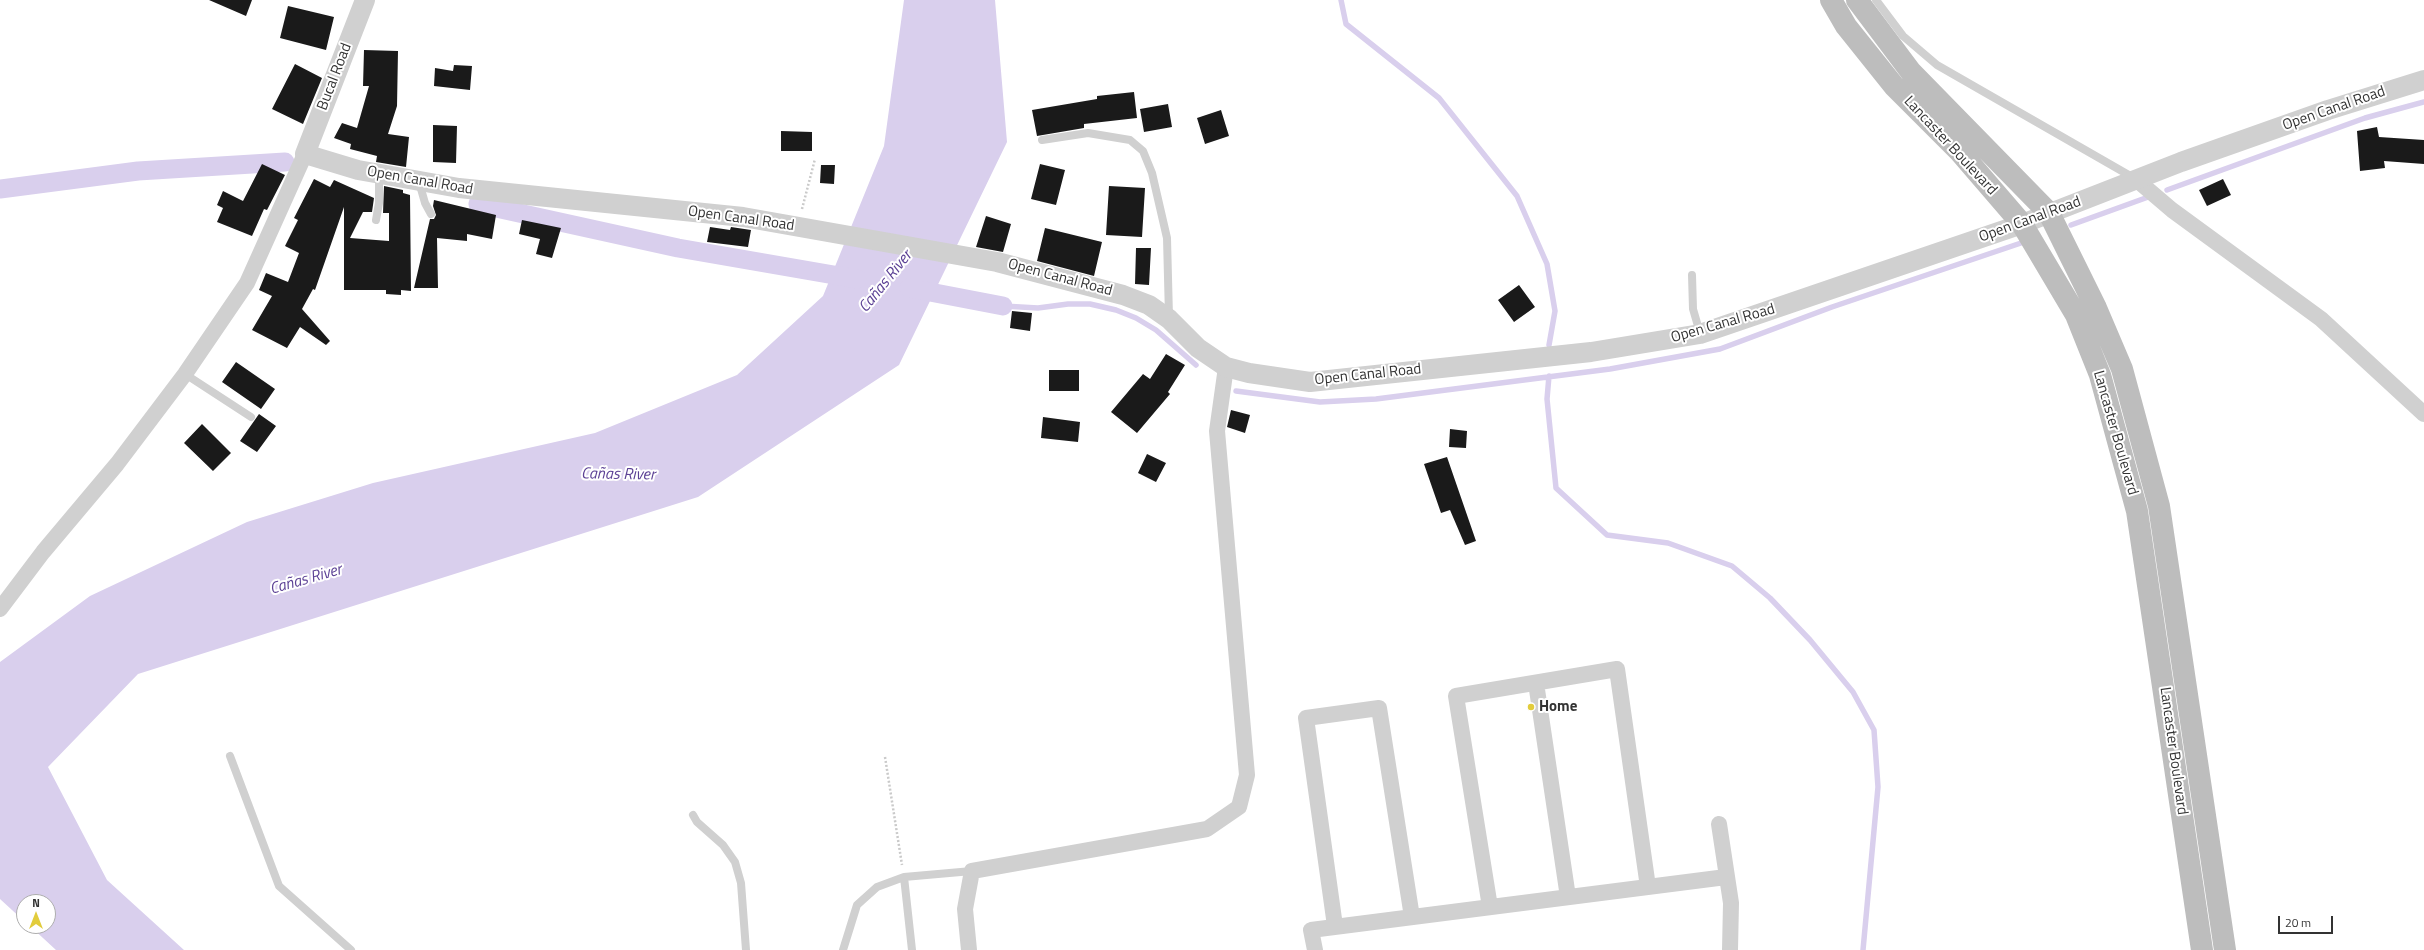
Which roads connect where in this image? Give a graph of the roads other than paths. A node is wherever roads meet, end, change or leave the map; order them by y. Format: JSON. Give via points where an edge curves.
{"nodes":[{"id":1,"x":365,"y":0,"type":"edge"},
{"id":2,"x":1830,"y":0,"type":"edge"},
{"id":3,"x":1857,"y":0,"type":"edge"},
{"id":4,"x":1876,"y":0,"type":"edge"},
{"id":5,"x":2424,"y":80,"type":"edge"},
{"id":6,"x":1042,"y":140,"type":"dead end"},
{"id":7,"x":304,"y":154,"type":"junction"},
{"id":8,"x":379,"y":174,"type":"junction"},
{"id":9,"x":2138,"y":180,"type":"junction"},
{"id":10,"x":419,"y":181,"type":"junction"},
{"id":11,"x":2049,"y":213,"type":"junction"},
{"id":12,"x":431,"y":214,"type":"dead end"},
{"id":13,"x":376,"y":220,"type":"dead end"},
{"id":14,"x":2022,"y":224,"type":"junction"},
{"id":15,"x":1692,"y":275,"type":"dead end"},
{"id":16,"x":1169,"y":319,"type":"junction"},
{"id":17,"x":1700,"y":334,"type":"junction"},
{"id":18,"x":1226,"y":366,"type":"junction"},
{"id":19,"x":185,"y":374,"type":"junction"},
{"id":20,"x":2424,"y":414,"type":"edge"},
{"id":21,"x":251,"y":417,"type":"dead end"},
{"id":22,"x":0,"y":609,"type":"edge"},
{"id":23,"x":1536,"y":683,"type":"junction"},
{"id":24,"x":230,"y":756,"type":"dead end"},
{"id":25,"x":692,"y":815,"type":"dead end"},
{"id":26,"x":1719,"y":824,"type":"dead end"},
{"id":27,"x":972,"y":871,"type":"junction"},
{"id":28,"x":904,"y":876,"type":"junction"},
{"id":29,"x":1726,"y":877,"type":"junction"},
{"id":30,"x":1648,"y":887,"type":"junction"},
{"id":31,"x":1568,"y":897,"type":"junction"},
{"id":32,"x":1490,"y":907,"type":"junction"},
{"id":33,"x":1412,"y":917,"type":"junction"},
{"id":34,"x":1336,"y":926,"type":"junction"},
{"id":35,"x":351,"y":950,"type":"edge"},
{"id":36,"x":746,"y":950,"type":"edge"},
{"id":37,"x":843,"y":950,"type":"edge"},
{"id":38,"x":912,"y":950,"type":"edge"},
{"id":39,"x":969,"y":950,"type":"edge"},
{"id":40,"x":1315,"y":950,"type":"edge"},
{"id":41,"x":1730,"y":950,"type":"edge"},
{"id":42,"x":2202,"y":950,"type":"edge"},
{"id":43,"x":2225,"y":950,"type":"edge"}],
"edges":[{"from":1,"to":7,"type":"street","name":"Bucal Road"},
{"from":2,"to":14,"type":"main road","name":"Lancaster Boulevard","via":[[1846,26],[1894,86],[1960,152]]},
{"from":3,"to":11,"type":"main road","name":"Lancaster Boulevard","via":[[1911,72]]},
{"from":4,"to":9,"type":"lane","via":[[1903,36],[1937,65]]},
{"from":5,"to":9,"type":"street","name":"Open Canal Road","via":[[2328,110],[2181,162]]},
{"from":6,"to":16,"type":"lane","via":[[1088,133],[1130,140],[1143,151],[1152,173],[1167,238]]},
{"from":7,"to":8,"type":"street","name":"Open Canal Road"},
{"from":7,"to":19,"type":"street","via":[[247,283]]},
{"from":8,"to":10,"type":"street","name":"Open Canal Road"},
{"from":8,"to":13,"type":"lane"},
{"from":9,"to":11,"type":"street","name":"Open Canal Road"},
{"from":9,"to":20,"type":"street","via":[[2172,210],[2321,319]]},
{"from":10,"to":12,"type":"lane","via":[[425,204]]},
{"from":10,"to":16,"type":"street","name":"Open Canal Road","via":[[532,196],[697,211],[997,262],[1123,295],[1148,305]]},
{"from":11,"to":14,"type":"street","name":"Open Canal Road"},
{"from":11,"to":43,"type":"main road","name":"Lancaster Boulevard","via":[[2096,308],[2122,369],[2157,498]]},
{"from":14,"to":17,"type":"street","name":"Open Canal Road"},
{"from":14,"to":42,"type":"main road","name":"Lancaster Boulevard","via":[[2079,322],[2100,375],[2137,511]]},
{"from":15,"to":17,"type":"lane","via":[[1693,309]]},
{"from":16,"to":18,"type":"street","name":"Open Canal Road","via":[[1198,348]]},
{"from":17,"to":18,"type":"street","name":"Open Canal Road","via":[[1584,353],[1310,382],[1249,373]]},
{"from":18,"to":27,"type":"street","via":[[1217,432],[1247,775],[1240,807],[1207,829]]},
{"from":19,"to":21,"type":"lane"},
{"from":19,"to":22,"type":"street","via":[[117,464],[43,552]]},
{"from":23,"to":30,"type":"street","via":[[1617,669]]},
{"from":23,"to":31,"type":"street"},
{"from":23,"to":32,"type":"street","via":[[1456,696]]},
{"from":24,"to":35,"type":"lane","via":[[279,886]]},
{"from":25,"to":36,"type":"lane","via":[[723,845],[735,862],[740,883]]},
{"from":26,"to":29,"type":"street"},
{"from":27,"to":28,"type":"lane"},
{"from":27,"to":39,"type":"street","via":[[964,909]]},
{"from":28,"to":37,"type":"lane","via":[[877,887],[857,905]]},
{"from":28,"to":38,"type":"lane"},
{"from":29,"to":30,"type":"street"},
{"from":29,"to":41,"type":"street","via":[[1731,903]]},
{"from":30,"to":31,"type":"street"},
{"from":31,"to":32,"type":"street"},
{"from":32,"to":33,"type":"street"},
{"from":33,"to":34,"type":"street"},
{"from":33,"to":34,"type":"street","via":[[1379,708],[1306,718]]},
{"from":34,"to":40,"type":"street","via":[[1311,930]]}]}
